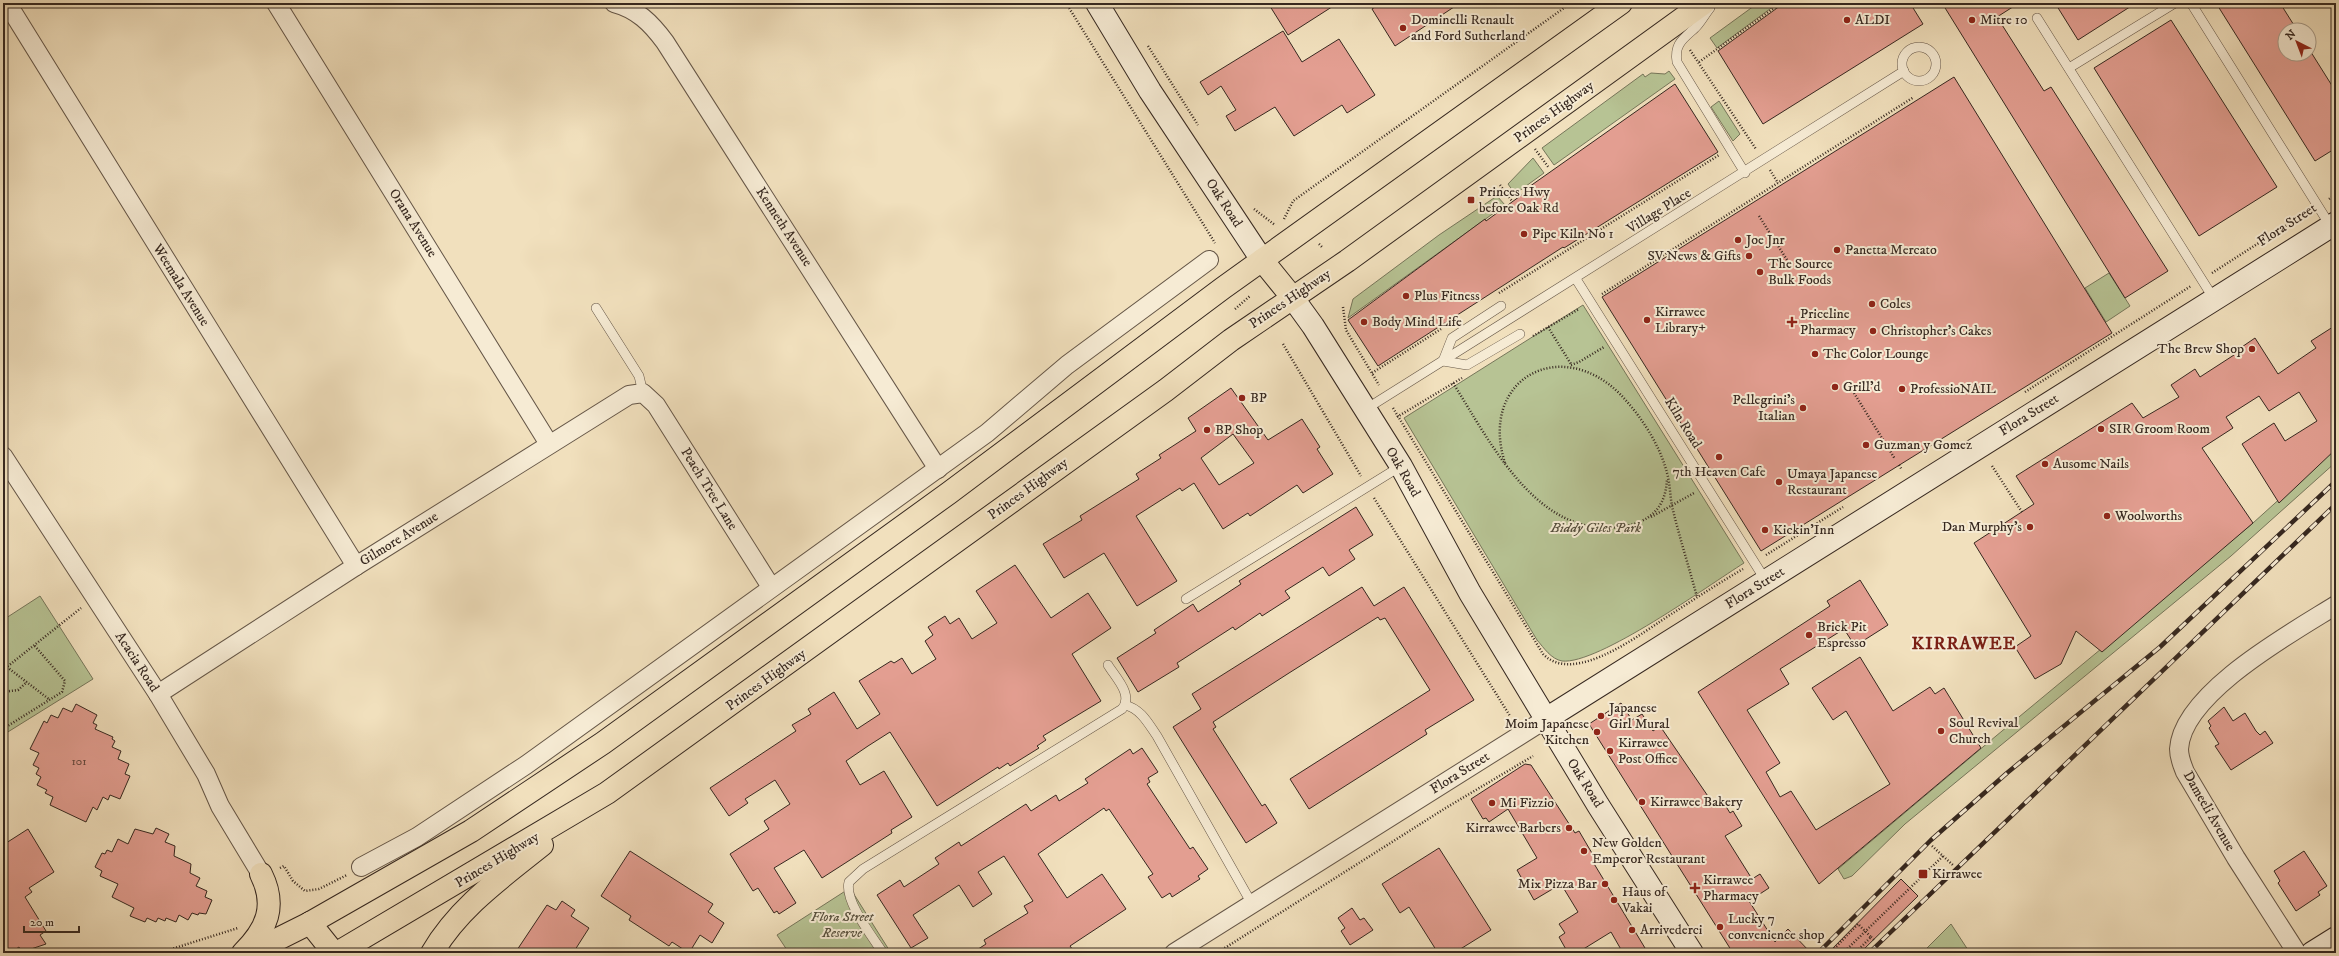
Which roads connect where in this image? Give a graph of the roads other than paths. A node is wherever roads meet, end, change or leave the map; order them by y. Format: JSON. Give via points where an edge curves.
{"nodes":[{"id":1,"x":7,"y":3,"type":"edge"},
{"id":2,"x":276,"y":3,"type":"edge"},
{"id":3,"x":614,"y":3,"type":"edge"},
{"id":4,"x":1097,"y":3,"type":"edge"},
{"id":5,"x":1621,"y":3,"type":"edge"},
{"id":6,"x":1704,"y":3,"type":"edge"},
{"id":7,"x":1713,"y":3,"type":"edge"},
{"id":8,"x":2175,"y":3,"type":"edge"},
{"id":9,"x":2190,"y":3,"type":"edge"},
{"id":10,"x":2037,"y":18,"type":"dead end"},
{"id":11,"x":2069,"y":68,"type":"junction"},
{"id":12,"x":1904,"y":71,"type":"dead end"},
{"id":13,"x":1745,"y":173,"type":"junction"},
{"id":14,"x":2333,"y":225,"type":"edge"},
{"id":15,"x":1214,"y":253,"type":"road end"},
{"id":16,"x":1262,"y":260,"type":"junction"},
{"id":17,"x":1576,"y":279,"type":"junction"},
{"id":18,"x":1292,"y":297,"type":"junction"},
{"id":19,"x":2214,"y":299,"type":"junction"},
{"id":20,"x":1501,"y":306,"type":"dead end"},
{"id":21,"x":596,"y":308,"type":"dead end"},
{"id":22,"x":1524,"y":337,"type":"road end"},
{"id":23,"x":1443,"y":361,"type":"junction"},
{"id":24,"x":643,"y":394,"type":"junction"},
{"id":25,"x":1366,"y":410,"type":"junction"},
{"id":26,"x":549,"y":444,"type":"junction"},
{"id":27,"x":3,"y":456,"type":"edge"},
{"id":28,"x":1401,"y":466,"type":"junction"},
{"id":29,"x":938,"y":468,"type":"junction"},
{"id":30,"x":356,"y":566,"type":"junction"},
{"id":31,"x":1766,"y":581,"type":"junction"},
{"id":32,"x":771,"y":587,"type":"junction"},
{"id":33,"x":1186,"y":599,"type":"dead end"},
{"id":34,"x":2336,"y":605,"type":"edge"},
{"id":35,"x":1108,"y":665,"type":"dead end"},
{"id":36,"x":158,"y":694,"type":"junction"},
{"id":37,"x":1125,"y":705,"type":"junction"},
{"id":38,"x":1546,"y":719,"type":"junction"},
{"id":39,"x":607,"y":793,"type":"junction"},
{"id":40,"x":361,"y":867,"type":"road end"},
{"id":41,"x":268,"y":873,"type":"joint"},
{"id":42,"x":1252,"y":904,"type":"junction"},
{"id":43,"x":310,"y":923,"type":"junction"},
{"id":44,"x":2336,"y":938,"type":"edge"},
{"id":45,"x":243,"y":953,"type":"edge"},
{"id":46,"x":250,"y":953,"type":"edge"},
{"id":47,"x":315,"y":953,"type":"edge"},
{"id":48,"x":334,"y":953,"type":"edge"},
{"id":49,"x":337,"y":953,"type":"edge"},
{"id":50,"x":432,"y":953,"type":"edge"},
{"id":51,"x":882,"y":953,"type":"edge"},
{"id":52,"x":1174,"y":953,"type":"edge"},
{"id":53,"x":1692,"y":953,"type":"edge"},
{"id":54,"x":2297,"y":953,"type":"edge"},
{"id":55,"x":2312,"y":953,"type":"edge"}],
"edges":[{"from":1,"to":30,"type":"street","name":"Weemala Avenue"},
{"from":2,"to":26,"type":"street","name":"Orana Avenue"},
{"from":3,"to":29,"type":"street","name":"Kenneth Avenue","via":[[640,14],[665,42]]},
{"from":4,"to":16,"type":"street","name":"Oak Road","via":[[1150,91]]},
{"from":5,"to":16,"type":"main road"},
{"from":6,"to":18,"type":"main road","name":"Princes Highway","via":[[1359,252]]},
{"from":7,"to":13,"type":"lane","via":[[1700,22],[1677,46],[1677,62]]},
{"from":8,"to":11,"type":"lane"},
{"from":9,"to":14,"type":"lane","via":[[2317,206]]},
{"from":10,"to":11,"type":"lane"},
{"from":11,"to":19,"type":"lane"},
{"from":12,"to":13,"type":"lane","name":"Village Place"},
{"from":13,"to":17,"type":"lane","name":"Village Place"},
{"from":14,"to":19,"type":"street","name":"Flora Street"},
{"from":15,"to":29,"type":"street","via":[[1067,365],[987,434]]},
{"from":16,"to":18,"type":"main road","name":"Oak Road"},
{"from":16,"to":43,"type":"main road","via":[[949,493],[603,743],[471,831]]},
{"from":17,"to":23,"type":"lane","name":"Village Place"},
{"from":17,"to":31,"type":"lane","name":"Kiln Road"},
{"from":18,"to":25,"type":"street","name":"Oak Road"},
{"from":18,"to":39,"type":"main road","name":"Princes Highway"},
{"from":19,"to":31,"type":"street","name":"Flora Street"},
{"from":20,"to":23,"type":"lane","via":[[1452,338]]},
{"from":21,"to":24,"type":"lane","via":[[639,376]]},
{"from":22,"to":23,"type":"lane","via":[[1467,364]]},
{"from":23,"to":25,"type":"lane","name":"Village Place"},
{"from":24,"to":26,"type":"street","name":"Gilmore Avenue","via":[[629,395]]},
{"from":24,"to":32,"type":"street","name":"Peach Tree Lane","via":[[656,405]]},
{"from":25,"to":28,"type":"street","name":"Oak Road"},
{"from":26,"to":30,"type":"street","name":"Gilmore Avenue"},
{"from":27,"to":36,"type":"street","name":"Acacia Road"},
{"from":28,"to":33,"type":"lane"},
{"from":28,"to":38,"type":"street","name":"Oak Road","via":[[1470,593]]},
{"from":29,"to":32,"type":"street"},
{"from":30,"to":36,"type":"street","name":"Gilmore Avenue"},
{"from":31,"to":38,"type":"street","name":"Flora Street"},
{"from":32,"to":40,"type":"street","via":[[526,765],[417,837]]},
{"from":34,"to":54,"type":"street","name":"Dameeli Avenue","via":[[2275,643],[2213,692],[2192,716],[2179,748],[2179,758],[2185,772]]},
{"from":35,"to":37,"type":"lane","via":[[1126,694]]},
{"from":36,"to":41,"type":"street","name":"Acacia Road","via":[[206,774],[220,806]]},
{"from":37,"to":42,"type":"lane","via":[[1136,709],[1146,720]]},
{"from":37,"to":51,"type":"lane","via":[[863,869],[849,882],[848,894],[852,905]]},
{"from":38,"to":42,"type":"street","name":"Flora Street"},
{"from":38,"to":53,"type":"street","name":"Oak Road"},
{"from":39,"to":49,"type":"main road","name":"Princes Highway"},
{"from":39,"to":50,"type":"main road","via":[[472,902],[446,931]]},
{"from":41,"to":45,"type":"main road","via":[[270,908],[256,938]]},
{"from":42,"to":52,"type":"street","name":"Flora Street"},
{"from":43,"to":46,"type":"main road"},
{"from":43,"to":47,"type":"main road"},
{"from":43,"to":48,"type":"main road"},
{"from":44,"to":55,"type":"street"}]}
